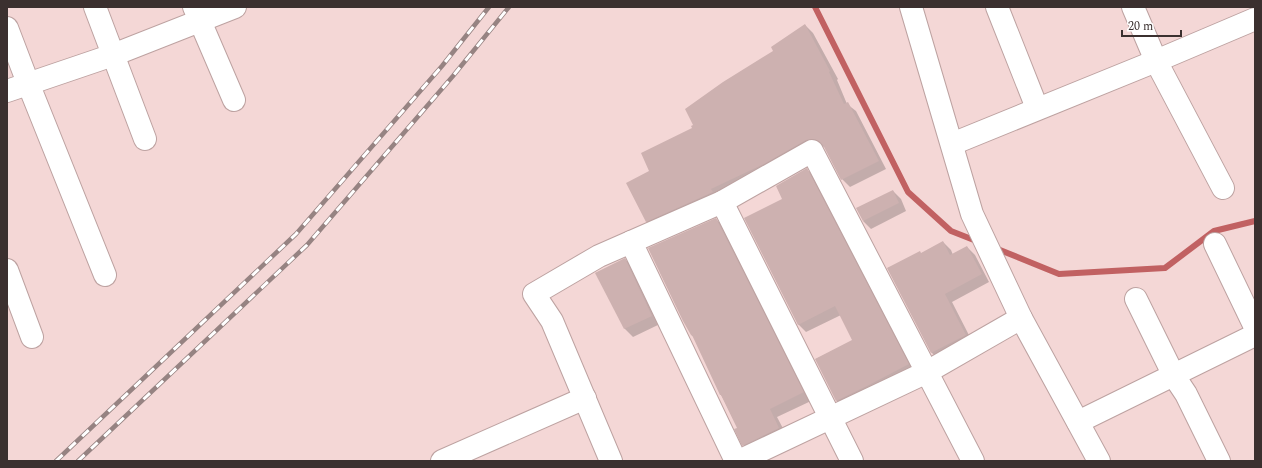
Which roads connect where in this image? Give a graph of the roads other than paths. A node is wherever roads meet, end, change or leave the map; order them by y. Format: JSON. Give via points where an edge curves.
{"nodes":[{"id":1,"x":95,"y":7,"type":"edge"},
{"id":2,"x":235,"y":7,"type":"edge"},
{"id":3,"x":911,"y":7,"type":"edge"},
{"id":4,"x":997,"y":7,"type":"edge"},
{"id":5,"x":1133,"y":7,"type":"edge"},
{"id":6,"x":196,"y":14,"type":"edge"},
{"id":7,"x":1255,"y":19,"type":"edge"},
{"id":8,"x":7,"y":28,"type":"edge"},
{"id":9,"x":113,"y":55,"type":"junction"},
{"id":10,"x":1156,"y":60,"type":"junction"},
{"id":11,"x":28,"y":83,"type":"junction"},
{"id":12,"x":7,"y":91,"type":"edge"},
{"id":13,"x":234,"y":100,"type":"dead end"},
{"id":14,"x":1037,"y":108,"type":"junction"},
{"id":15,"x":145,"y":139,"type":"dead end"},
{"id":16,"x":952,"y":144,"type":"junction"},
{"id":17,"x":1223,"y":188,"type":"dead end"},
{"id":18,"x":722,"y":202,"type":"junction"},
{"id":19,"x":631,"y":242,"type":"junction"},
{"id":20,"x":1215,"y":244,"type":"dead end"},
{"id":21,"x":7,"y":270,"type":"edge"},
{"id":22,"x":105,"y":275,"type":"dead end"},
{"id":23,"x":1136,"y":299,"type":"dead end"},
{"id":24,"x":1021,"y":318,"type":"junction"},
{"id":25,"x":1255,"y":327,"type":"edge"},
{"id":26,"x":1255,"y":335,"type":"edge"},
{"id":27,"x":32,"y":336,"type":"dead end"},
{"id":28,"x":927,"y":372,"type":"junction"},
{"id":29,"x":1174,"y":376,"type":"junction"},
{"id":30,"x":585,"y":398,"type":"junction"},
{"id":31,"x":831,"y":418,"type":"junction"},
{"id":32,"x":1078,"y":422,"type":"junction"},
{"id":33,"x":442,"y":461,"type":"edge"},
{"id":34,"x":611,"y":461,"type":"edge"},
{"id":35,"x":736,"y":461,"type":"edge"},
{"id":36,"x":739,"y":461,"type":"edge"},
{"id":37,"x":852,"y":461,"type":"edge"},
{"id":38,"x":973,"y":461,"type":"edge"},
{"id":39,"x":1099,"y":461,"type":"edge"},
{"id":40,"x":1219,"y":461,"type":"edge"}],
"edges":[{"from":1,"to":9,"type":"street"},
{"from":2,"to":6,"type":"street"},
{"from":3,"to":16,"type":"street"},
{"from":4,"to":14,"type":"street"},
{"from":5,"to":10,"type":"street"},
{"from":6,"to":9,"type":"street"},
{"from":6,"to":13,"type":"street"},
{"from":7,"to":10,"type":"street"},
{"from":8,"to":11,"type":"street"},
{"from":9,"to":11,"type":"street"},
{"from":9,"to":15,"type":"street"},
{"from":10,"to":14,"type":"street"},
{"from":10,"to":17,"type":"street"},
{"from":11,"to":12,"type":"street"},
{"from":11,"to":22,"type":"street"},
{"from":14,"to":16,"type":"street"},
{"from":16,"to":24,"type":"street","via":[[972,214]]},
{"from":18,"to":19,"type":"street"},
{"from":18,"to":28,"type":"street","via":[[812,151]]},
{"from":18,"to":31,"type":"street"},
{"from":19,"to":30,"type":"street","via":[[600,256],[534,294],[552,321]]},
{"from":19,"to":35,"type":"street"},
{"from":20,"to":25,"type":"street"},
{"from":21,"to":27,"type":"street"},
{"from":23,"to":29,"type":"street"},
{"from":24,"to":28,"type":"street"},
{"from":24,"to":32,"type":"street"},
{"from":26,"to":29,"type":"street"},
{"from":28,"to":31,"type":"street"},
{"from":28,"to":38,"type":"street"},
{"from":29,"to":32,"type":"street"},
{"from":29,"to":40,"type":"street","via":[[1186,394]]},
{"from":30,"to":33,"type":"street"},
{"from":30,"to":34,"type":"street"},
{"from":31,"to":36,"type":"street"},
{"from":31,"to":37,"type":"street"},
{"from":32,"to":39,"type":"street"}]}
